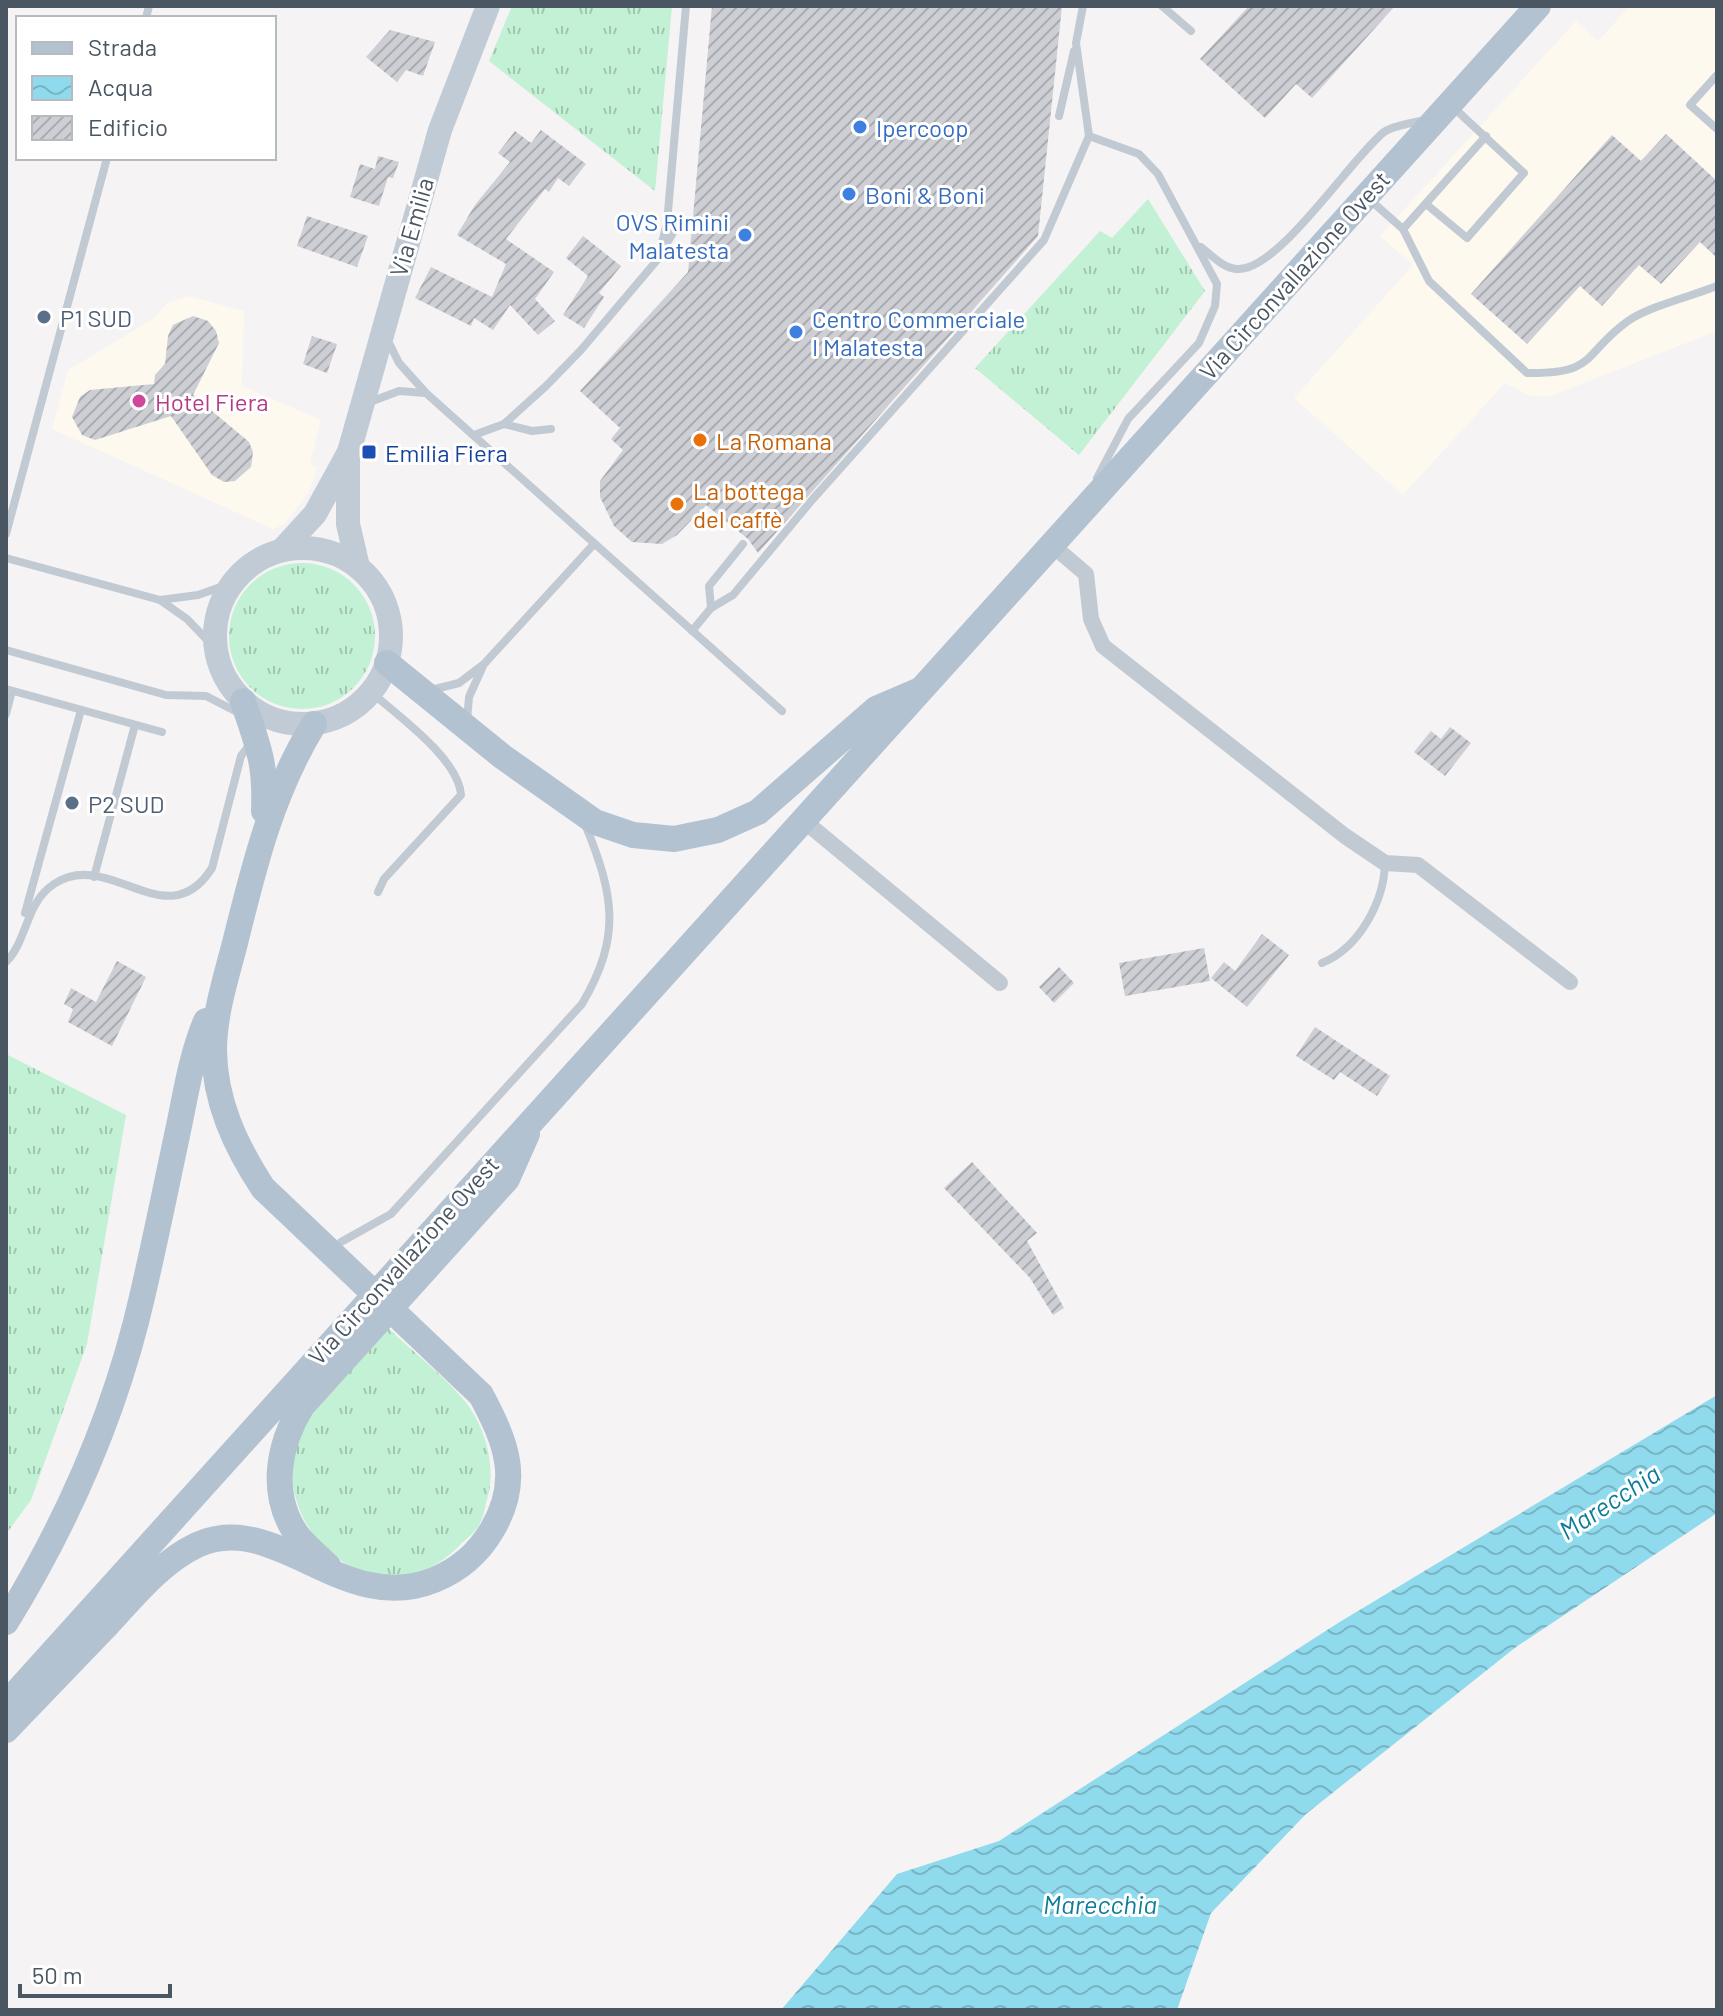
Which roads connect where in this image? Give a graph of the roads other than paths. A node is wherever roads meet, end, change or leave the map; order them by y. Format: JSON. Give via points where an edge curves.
{"nodes":[{"id":1,"x":488,"y":6,"type":"edge"},
{"id":2,"x":686,"y":6,"type":"edge"},
{"id":3,"x":1083,"y":6,"type":"edge"},
{"id":4,"x":1162,"y":6,"type":"edge"},
{"id":5,"x":1538,"y":6,"type":"edge"},
{"id":6,"x":1191,"y":31,"type":"dead end"},
{"id":7,"x":1076,"y":43,"type":"junction"},
{"id":8,"x":1717,"y":75,"type":"edge"},
{"id":9,"x":1444,"y":110,"type":"junction"},
{"id":10,"x":1059,"y":116,"type":"dead end"},
{"id":11,"x":1717,"y":129,"type":"edge"},
{"id":12,"x":1089,"y":136,"type":"junction"},
{"id":13,"x":1486,"y":136,"type":"junction"},
{"id":14,"x":106,"y":160,"type":"edge"},
{"id":15,"x":1366,"y":196,"type":"junction"},
{"id":16,"x":1426,"y":204,"type":"junction"},
{"id":17,"x":680,"y":221,"type":"dead end"},
{"id":18,"x":1403,"y":229,"type":"junction"},
{"id":19,"x":1199,"y":245,"type":"junction"},
{"id":20,"x":658,"y":259,"type":"junction"},
{"id":21,"x":1717,"y":286,"type":"edge"},
{"id":22,"x":382,"y":327,"type":"junction"},
{"id":23,"x":426,"y":393,"type":"junction"},
{"id":24,"x":361,"y":407,"type":"junction"},
{"id":25,"x":504,"y":424,"type":"junction"},
{"id":26,"x":551,"y":429,"type":"dead end"},
{"id":27,"x":474,"y":435,"type":"junction"},
{"id":28,"x":349,"y":452,"type":"junction"},
{"id":29,"x":1077,"y":516,"type":"junction"},
{"id":30,"x":6,"y":534,"type":"edge"},
{"id":31,"x":594,"y":544,"type":"junction"},
{"id":32,"x":743,"y":544,"type":"dead end"},
{"id":33,"x":1052,"y":545,"type":"junction"},
{"id":34,"x":282,"y":550,"type":"junction"},
{"id":35,"x":6,"y":558,"type":"edge"},
{"id":36,"x":358,"y":567,"type":"junction"},
{"id":37,"x":232,"y":583,"type":"junction"},
{"id":38,"x":160,"y":600,"type":"junction"},
{"id":39,"x":711,"y":608,"type":"junction"},
{"id":40,"x":692,"y":631,"type":"junction"},
{"id":41,"x":215,"y":648,"type":"junction"},
{"id":42,"x":6,"y":650,"type":"edge"},
{"id":43,"x":387,"y":663,"type":"junction"},
{"id":44,"x":484,"y":664,"type":"junction"},
{"id":45,"x":925,"y":688,"type":"junction"},
{"id":46,"x":9,"y":690,"type":"edge"},
{"id":47,"x":421,"y":691,"type":"junction"},
{"id":48,"x":371,"y":692,"type":"junction"},
{"id":49,"x":81,"y":710,"type":"junction"},
{"id":50,"x":782,"y":711,"type":"dead end"},
{"id":51,"x":6,"y":714,"type":"edge"},
{"id":52,"x":250,"y":719,"type":"junction"},
{"id":53,"x":314,"y":724,"type":"junction"},
{"id":54,"x":135,"y":725,"type":"junction"},
{"id":55,"x":468,"y":730,"type":"junction"},
{"id":56,"x":162,"y":732,"type":"dead end"},
{"id":57,"x":580,"y":811,"type":"junction"},
{"id":58,"x":803,"y":820,"type":"junction"},
{"id":59,"x":262,"y":834,"type":"junction"},
{"id":60,"x":1385,"y":863,"type":"junction"},
{"id":61,"x":94,"y":877,"type":"junction"},
{"id":62,"x":378,"y":892,"type":"dead end"},
{"id":63,"x":17,"y":941,"type":"junction"},
{"id":64,"x":7,"y":960,"type":"edge"},
{"id":65,"x":1322,"y":963,"type":"dead end"},
{"id":66,"x":229,"y":966,"type":"junction"},
{"id":67,"x":1570,"y":982,"type":"dead end"},
{"id":68,"x":1000,"y":983,"type":"dead end"},
{"id":69,"x":536,"y":1111,"type":"junction"},
{"id":70,"x":341,"y":1242,"type":"dead end"},
{"id":71,"x":336,"y":1574,"type":"junction"},
{"id":72,"x":6,"y":1622,"type":"edge"},
{"id":73,"x":6,"y":1704,"type":"edge"},
{"id":74,"x":6,"y":1730,"type":"edge"}],
"edges":[{"from":1,"to":22,"type":"main road","name":"Via Emilia","via":[[440,130]]},
{"from":2,"to":20,"type":"lane","via":[[667,223]]},
{"from":3,"to":7,"type":"lane"},
{"from":4,"to":6,"type":"lane"},
{"from":5,"to":9,"type":"main road","name":"Via Circonvallazione Ovest"},
{"from":7,"to":10,"type":"lane"},
{"from":7,"to":12,"type":"lane"},
{"from":8,"to":11,"type":"lane","via":[[1690,105]]},
{"from":9,"to":13,"type":"lane"},
{"from":9,"to":15,"type":"main road","name":"Via Circonvallazione Ovest"},
{"from":9,"to":19,"type":"lane","via":[[1386,131],[1255,266],[1223,265]]},
{"from":12,"to":19,"type":"lane","via":[[1139,154],[1158,174]]},
{"from":12,"to":39,"type":"lane","via":[[1044,240],[733,595]]},
{"from":13,"to":16,"type":"lane"},
{"from":13,"to":16,"type":"lane","via":[[1524,173],[1467,238]]},
{"from":14,"to":30,"type":"lane"},
{"from":15,"to":18,"type":"lane"},
{"from":15,"to":29,"type":"main road","name":"Via Circonvallazione Ovest"},
{"from":16,"to":18,"type":"lane"},
{"from":17,"to":20,"type":"lane"},
{"from":18,"to":21,"type":"lane","via":[[1429,281],[1527,373],[1557,373],[1585,364],[1629,320]]},
{"from":19,"to":29,"type":"lane","via":[[1217,284],[1215,306],[1199,343],[1128,419]]},
{"from":20,"to":25,"type":"lane","via":[[581,350]]},
{"from":22,"to":23,"type":"lane","via":[[399,363]]},
{"from":22,"to":24,"type":"main road","name":"Via Emilia"},
{"from":23,"to":24,"type":"lane","via":[[385,393]]},
{"from":23,"to":27,"type":"lane"},
{"from":24,"to":28,"type":"main road","name":"Via Emilia"},
{"from":25,"to":26,"type":"lane"},
{"from":25,"to":27,"type":"lane"},
{"from":27,"to":31,"type":"lane"},
{"from":28,"to":34,"type":"main road","name":"Via Emilia","via":[[315,514]]},
{"from":28,"to":36,"type":"main road","name":"Via Emilia","via":[[348,524]]},
{"from":29,"to":33,"type":"main road","name":"Via Circonvallazione Ovest"},
{"from":31,"to":40,"type":"lane"},
{"from":31,"to":44,"type":"lane"},
{"from":32,"to":39,"type":"lane","via":[[709,586]]},
{"from":33,"to":45,"type":"main road","name":"Via Circonvallazione Ovest"},
{"from":33,"to":60,"type":"street","via":[[1086,574],[1091,619],[1103,646]]},
{"from":34,"to":36,"type":"main road","via":[[308,548]]},
{"from":34,"to":37,"type":"main road","via":[[254,562]]},
{"from":35,"to":38,"type":"lane"},
{"from":36,"to":43,"type":"main road","via":[[376,586],[387,610]]},
{"from":37,"to":38,"type":"lane"},
{"from":37,"to":41,"type":"main road","via":[[215,625]]},
{"from":38,"to":41,"type":"lane"},
{"from":39,"to":40,"type":"lane"},
{"from":40,"to":50,"type":"lane"},
{"from":41,"to":52,"type":"main road","via":[[224,677]]},
{"from":42,"to":52,"type":"lane","via":[[166,695],[206,696]]},
{"from":43,"to":47,"type":"main road"},
{"from":43,"to":48,"type":"main road"},
{"from":44,"to":47,"type":"lane","via":[[459,683]]},
{"from":44,"to":55,"type":"lane","via":[[469,697]]},
{"from":45,"to":57,"type":"main road","via":[[876,709],[758,812],[718,830],[674,839],[633,835]]},
{"from":45,"to":58,"type":"main road","name":"Via Circonvallazione Ovest"},
{"from":46,"to":49,"type":"lane"},
{"from":46,"to":51,"type":"lane"},
{"from":47,"to":55,"type":"main road"},
{"from":48,"to":53,"type":"main road","via":[[335,718]]},
{"from":48,"to":62,"type":"lane","via":[[436,750],[461,795]]},
{"from":49,"to":54,"type":"lane"},
{"from":49,"to":63,"type":"lane"},
{"from":52,"to":53,"type":"main road","via":[[264,716],[288,724]]},
{"from":52,"to":59,"type":"main road","via":[[266,773]]},
{"from":52,"to":61,"type":"lane","via":[[212,868],[202,884],[166,898]]},
{"from":53,"to":59,"type":"main road","via":[[293,757]]},
{"from":54,"to":56,"type":"lane"},
{"from":54,"to":61,"type":"lane"},
{"from":55,"to":57,"type":"main road"},
{"from":57,"to":70,"type":"lane","via":[[609,901],[609,945],[599,974],[582,1004],[391,1214]]},
{"from":58,"to":68,"type":"street"},
{"from":58,"to":69,"type":"main road","name":"Via Circonvallazione Ovest"},
{"from":59,"to":66,"type":"main road"},
{"from":60,"to":65,"type":"lane","via":[[1384,889],[1369,917],[1340,956]]},
{"from":60,"to":67,"type":"street","via":[[1418,865]]},
{"from":61,"to":63,"type":"lane","via":[[57,881],[39,895]]},
{"from":63,"to":64,"type":"lane"},
{"from":66,"to":71,"type":"main road","via":[[214,1052],[223,1113],[240,1152],[263,1188],[481,1395],[503,1437],[510,1477],[501,1514],[480,1549],[451,1573],[418,1587],[385,1589]]},
{"from":66,"to":72,"type":"main road","via":[[192,1069],[142,1298],[114,1393],[81,1481]]},
{"from":69,"to":71,"type":"main road","via":[[507,1179],[302,1406],[286,1432],[279,1461],[281,1501],[297,1535]]},
{"from":69,"to":73,"type":"main road","name":"Via Circonvallazione Ovest"},
{"from":71,"to":74,"type":"main road","via":[[275,1546],[236,1537],[198,1545],[159,1570]]}]}
